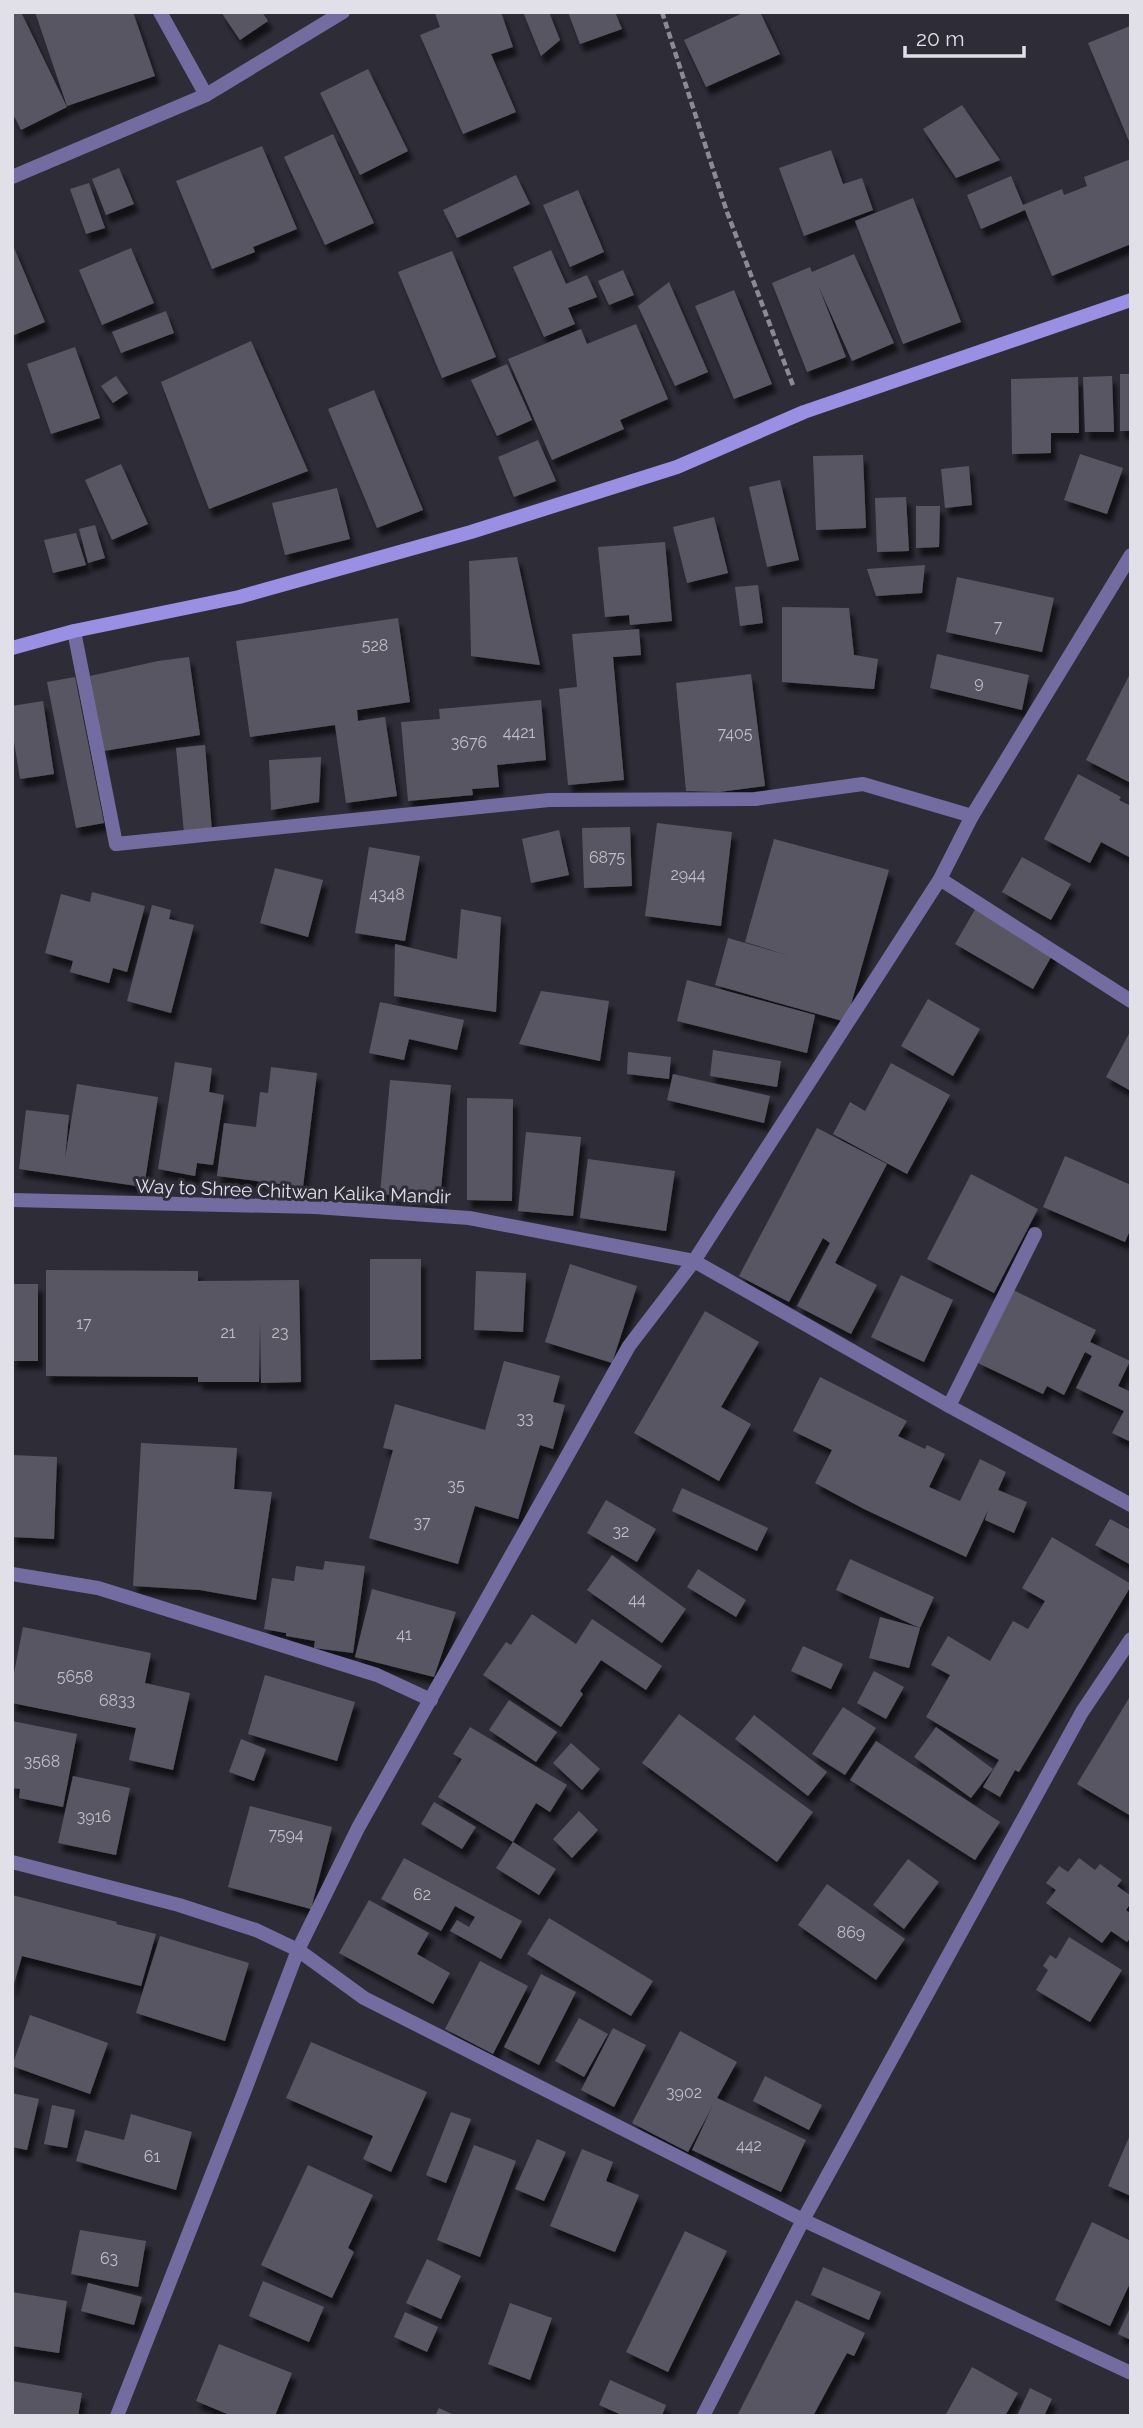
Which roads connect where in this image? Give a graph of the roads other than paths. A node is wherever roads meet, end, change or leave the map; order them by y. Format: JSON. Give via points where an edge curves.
{"nodes":[{"id":1,"x":160,"y":12,"type":"edge"},
{"id":2,"x":344,"y":12,"type":"edge"},
{"id":3,"x":206,"y":95,"type":"junction"},
{"id":4,"x":12,"y":177,"type":"edge"},
{"id":5,"x":1131,"y":299,"type":"edge"},
{"id":6,"x":1131,"y":555,"type":"edge"},
{"id":7,"x":75,"y":631,"type":"junction"},
{"id":8,"x":12,"y":648,"type":"edge"},
{"id":9,"x":972,"y":816,"type":"junction"},
{"id":10,"x":940,"y":879,"type":"junction"},
{"id":11,"x":1131,"y":1001,"type":"edge"},
{"id":12,"x":12,"y":1200,"type":"edge"},
{"id":13,"x":1035,"y":1234,"type":"dead end"},
{"id":14,"x":694,"y":1261,"type":"junction"},
{"id":15,"x":949,"y":1406,"type":"junction"},
{"id":16,"x":1131,"y":1505,"type":"edge"},
{"id":17,"x":12,"y":1574,"type":"edge"},
{"id":18,"x":1131,"y":1639,"type":"edge"},
{"id":19,"x":431,"y":1700,"type":"junction"},
{"id":20,"x":12,"y":1861,"type":"edge"},
{"id":21,"x":298,"y":1950,"type":"junction"},
{"id":22,"x":803,"y":2220,"type":"junction"},
{"id":23,"x":1131,"y":2374,"type":"edge"},
{"id":24,"x":117,"y":2416,"type":"edge"},
{"id":25,"x":703,"y":2416,"type":"edge"}],
"edges":[{"from":1,"to":3,"type":"street"},
{"from":2,"to":3,"type":"street"},
{"from":3,"to":4,"type":"street"},
{"from":5,"to":7,"type":"street","via":[[804,412],[677,467],[471,532],[239,597]]},
{"from":6,"to":9,"type":"street"},
{"from":7,"to":8,"type":"street"},
{"from":7,"to":9,"type":"street","via":[[116,844],[549,800],[755,799],[863,784]]},
{"from":9,"to":10,"type":"street"},
{"from":10,"to":11,"type":"street"},
{"from":10,"to":14,"type":"street"},
{"from":12,"to":14,"type":"street","name":"Way to Shree Chitwan Kalika Mandir","via":[[315,1207],[469,1218]]},
{"from":13,"to":15,"type":"street"},
{"from":14,"to":15,"type":"street","name":"Way to Shree Chitwan Kalika Mandir"},
{"from":14,"to":19,"type":"street","via":[[629,1346]]},
{"from":15,"to":16,"type":"street","name":"Way to Shree Chitwan Kalika Mandir"},
{"from":17,"to":19,"type":"street","via":[[98,1588],[377,1675]]},
{"from":18,"to":22,"type":"street","via":[[1082,1712]]},
{"from":19,"to":21,"type":"street","via":[[358,1828]]},
{"from":20,"to":21,"type":"street","via":[[179,1905],[256,1930]]},
{"from":21,"to":22,"type":"street","via":[[364,1998]]},
{"from":21,"to":24,"type":"street"},
{"from":22,"to":23,"type":"street"},
{"from":22,"to":25,"type":"street"}]}
